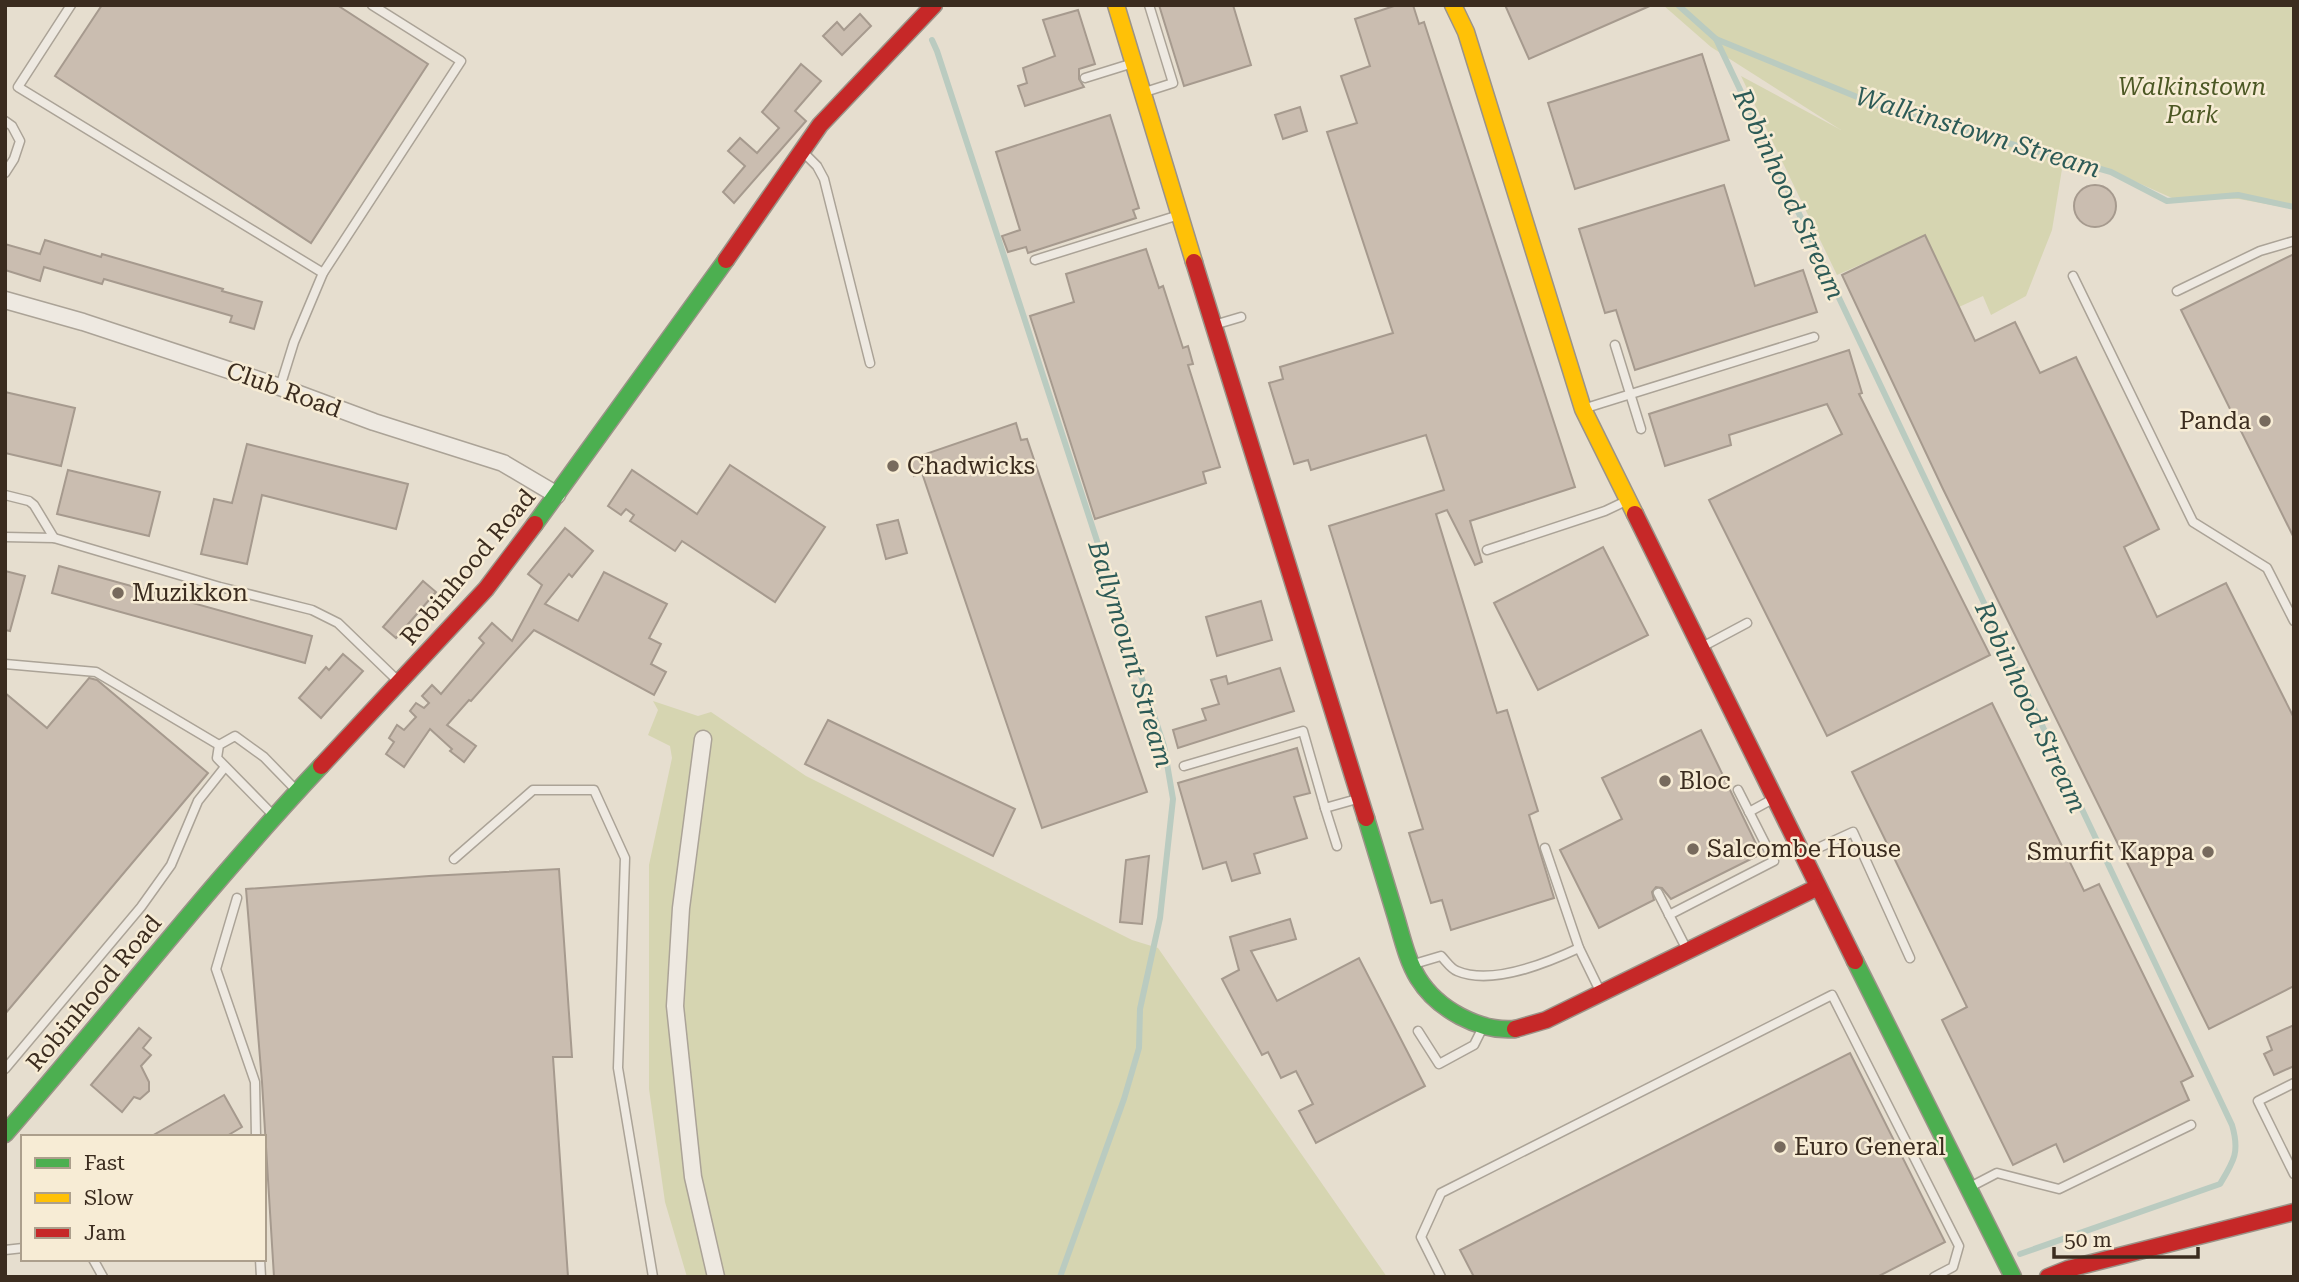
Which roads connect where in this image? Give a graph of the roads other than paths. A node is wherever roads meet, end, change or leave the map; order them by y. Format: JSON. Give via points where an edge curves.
{"nodes":[{"id":1,"x":71,"y":5,"type":"edge"},
{"id":2,"x":372,"y":5,"type":"edge"},
{"id":3,"x":934,"y":5,"type":"edge"},
{"id":4,"x":1116,"y":5,"type":"edge"},
{"id":5,"x":1149,"y":5,"type":"edge"},
{"id":6,"x":1453,"y":5,"type":"edge"},
{"id":7,"x":1133,"y":63,"type":"junction"},
{"id":8,"x":1085,"y":78,"type":"dead end"},
{"id":9,"x":1142,"y":93,"type":"junction"},
{"id":10,"x":5,"y":121,"type":"edge"},
{"id":11,"x":803,"y":152,"type":"junction"},
{"id":12,"x":5,"y":173,"type":"edge"},
{"id":13,"x":1179,"y":215,"type":"junction"},
{"id":14,"x":2294,"y":241,"type":"edge"},
{"id":15,"x":1035,"y":260,"type":"dead end"},
{"id":16,"x":323,"y":273,"type":"junction"},
{"id":17,"x":2073,"y":276,"type":"dead end"},
{"id":18,"x":2177,"y":291,"type":"dead end"},
{"id":19,"x":5,"y":300,"type":"edge"},
{"id":20,"x":1241,"y":317,"type":"dead end"},
{"id":21,"x":1214,"y":325,"type":"junction"},
{"id":22,"x":1814,"y":337,"type":"dead end"},
{"id":23,"x":1615,"y":345,"type":"dead end"},
{"id":24,"x":870,"y":363,"type":"dead end"},
{"id":25,"x":280,"y":387,"type":"junction"},
{"id":26,"x":1630,"y":395,"type":"junction"},
{"id":27,"x":1583,"y":409,"type":"junction"},
{"id":28,"x":1641,"y":429,"type":"dead end"},
{"id":29,"x":5,"y":495,"type":"edge"},
{"id":30,"x":557,"y":495,"type":"junction"},
{"id":31,"x":1626,"y":501,"type":"junction"},
{"id":32,"x":5,"y":537,"type":"edge"},
{"id":33,"x":54,"y":538,"type":"junction"},
{"id":34,"x":1487,"y":550,"type":"dead end"},
{"id":35,"x":2294,"y":621,"type":"edge"},
{"id":36,"x":1747,"y":623,"type":"dead end"},
{"id":37,"x":1699,"y":648,"type":"junction"},
{"id":38,"x":5,"y":664,"type":"edge"},
{"id":39,"x":400,"y":683,"type":"junction"},
{"id":40,"x":703,"y":739,"type":"dead end"},
{"id":41,"x":219,"y":745,"type":"junction"},
{"id":42,"x":1184,"y":766,"type":"dead end"},
{"id":43,"x":225,"y":767,"type":"junction"},
{"id":44,"x":1738,"y":790,"type":"dead end"},
{"id":45,"x":297,"y":791,"type":"junction"},
{"id":46,"x":1360,"y":798,"type":"junction"},
{"id":47,"x":1774,"y":799,"type":"junction"},
{"id":48,"x":1325,"y":808,"type":"junction"},
{"id":49,"x":1749,"y":812,"type":"junction"},
{"id":50,"x":274,"y":817,"type":"junction"},
{"id":51,"x":1337,"y":846,"type":"dead end"},
{"id":52,"x":1545,"y":848,"type":"dead end"},
{"id":53,"x":1802,"y":855,"type":"junction"},
{"id":54,"x":454,"y":859,"type":"dead end"},
{"id":55,"x":1818,"y":887,"type":"junction"},
{"id":56,"x":1658,"y":893,"type":"dead end"},
{"id":57,"x":237,"y":898,"type":"dead end"},
{"id":58,"x":1669,"y":915,"type":"junction"},
{"id":59,"x":1579,"y":948,"type":"junction"},
{"id":60,"x":1688,"y":951,"type":"junction"},
{"id":61,"x":1910,"y":958,"type":"dead end"},
{"id":62,"x":1411,"y":964,"type":"junction"},
{"id":63,"x":1601,"y":993,"type":"junction"},
{"id":64,"x":1485,"y":1024,"type":"junction"},
{"id":65,"x":1418,"y":1031,"type":"dead end"},
{"id":66,"x":5,"y":1069,"type":"edge"},
{"id":67,"x":2294,"y":1083,"type":"edge"},
{"id":68,"x":2191,"y":1125,"type":"dead end"},
{"id":69,"x":5,"y":1134,"type":"edge"},
{"id":70,"x":256,"y":1135,"type":"edge"},
{"id":71,"x":2294,"y":1174,"type":"edge"},
{"id":72,"x":1969,"y":1187,"type":"junction"},
{"id":73,"x":2294,"y":1212,"type":"edge"},
{"id":74,"x":94,"y":1261,"type":"edge"},
{"id":75,"x":103,"y":1277,"type":"edge"},
{"id":76,"x":653,"y":1277,"type":"edge"},
{"id":77,"x":716,"y":1277,"type":"edge"},
{"id":78,"x":1441,"y":1277,"type":"edge"},
{"id":79,"x":1934,"y":1277,"type":"edge"},
{"id":80,"x":2013,"y":1277,"type":"edge"},
{"id":81,"x":2048,"y":1277,"type":"edge"}],
"edges":[{"from":1,"to":16,"type":"lane","via":[[18,87]]},
{"from":2,"to":16,"type":"lane","via":[[461,61]]},
{"from":3,"to":11,"type":"street","name":"Robinhood Road","via":[[820,125]]},
{"from":4,"to":7,"type":"street"},
{"from":5,"to":9,"type":"lane","via":[[1173,83]]},
{"from":6,"to":27,"type":"street","via":[[1466,32]]},
{"from":7,"to":8,"type":"lane"},
{"from":7,"to":9,"type":"street"},
{"from":9,"to":13,"type":"street"},
{"from":10,"to":12,"type":"lane","via":[[20,141]]},
{"from":11,"to":24,"type":"lane","via":[[824,179]]},
{"from":11,"to":30,"type":"street","name":"Robinhood Road"},
{"from":13,"to":15,"type":"lane"},
{"from":13,"to":21,"type":"street"},
{"from":14,"to":18,"type":"lane","via":[[2260,251]]},
{"from":16,"to":25,"type":"lane"},
{"from":17,"to":35,"type":"lane","via":[[2193,522],[2267,568]]},
{"from":19,"to":25,"type":"street","name":"Club Road"},
{"from":20,"to":21,"type":"lane"},
{"from":21,"to":46,"type":"street"},
{"from":22,"to":26,"type":"lane"},
{"from":23,"to":26,"type":"lane"},
{"from":25,"to":30,"type":"street","name":"Club Road","via":[[503,463]]},
{"from":26,"to":27,"type":"lane"},
{"from":26,"to":28,"type":"lane"},
{"from":27,"to":31,"type":"street"},
{"from":29,"to":33,"type":"lane","via":[[34,505]]},
{"from":30,"to":39,"type":"street","name":"Robinhood Road","via":[[486,589]]},
{"from":31,"to":34,"type":"lane"},
{"from":31,"to":37,"type":"street"},
{"from":32,"to":33,"type":"lane"},
{"from":33,"to":39,"type":"lane","via":[[312,610],[338,623]]},
{"from":36,"to":37,"type":"lane"},
{"from":37,"to":47,"type":"street"},
{"from":38,"to":41,"type":"lane","via":[[96,672]]},
{"from":39,"to":45,"type":"street","name":"Robinhood Road"},
{"from":40,"to":77,"type":"street","via":[[681,908],[675,1006],[693,1177]]},
{"from":41,"to":43,"type":"lane","via":[[216,758]]},
{"from":41,"to":45,"type":"lane","via":[[235,736],[264,757]]},
{"from":42,"to":48,"type":"lane","via":[[1303,732]]},
{"from":43,"to":50,"type":"lane"},
{"from":43,"to":66,"type":"lane","via":[[198,801],[172,865]]},
{"from":44,"to":49,"type":"lane"},
{"from":45,"to":50,"type":"street","name":"Robinhood Road"},
{"from":46,"to":48,"type":"lane"},
{"from":46,"to":62,"type":"street"},
{"from":47,"to":49,"type":"lane"},
{"from":47,"to":53,"type":"street"},
{"from":48,"to":51,"type":"lane"},
{"from":49,"to":58,"type":"lane","via":[[1774,861]]},
{"from":50,"to":69,"type":"street","name":"Robinhood Road"},
{"from":52,"to":59,"type":"lane"},
{"from":53,"to":55,"type":"street"},
{"from":53,"to":61,"type":"lane","via":[[1853,832]]},
{"from":54,"to":76,"type":"lane","via":[[533,790],[594,790],[603,808],[625,858],[618,1068]]},
{"from":55,"to":60,"type":"street"},
{"from":55,"to":72,"type":"street"},
{"from":56,"to":58,"type":"lane"},
{"from":57,"to":70,"type":"lane","via":[[216,969],[255,1082]]},
{"from":58,"to":60,"type":"lane"},
{"from":59,"to":62,"type":"lane","via":[[1504,974],[1455,971],[1441,956]]},
{"from":59,"to":63,"type":"lane"},
{"from":60,"to":63,"type":"street"},
{"from":62,"to":64,"type":"street","via":[[1421,983],[1444,1006]]},
{"from":63,"to":64,"type":"street","via":[[1524,1028],[1499,1029]]},
{"from":64,"to":65,"type":"lane","via":[[1474,1045],[1439,1064]]},
{"from":67,"to":71,"type":"lane","via":[[2258,1101]]},
{"from":68,"to":72,"type":"lane","via":[[2059,1189],[1997,1173]]},
{"from":72,"to":80,"type":"street"},
{"from":73,"to":81,"type":"street"},
{"from":74,"to":75,"type":"lane"},
{"from":78,"to":79,"type":"lane","via":[[1420,1237],[1441,1193],[1832,995],[1959,1246],[1953,1267]]}]}
